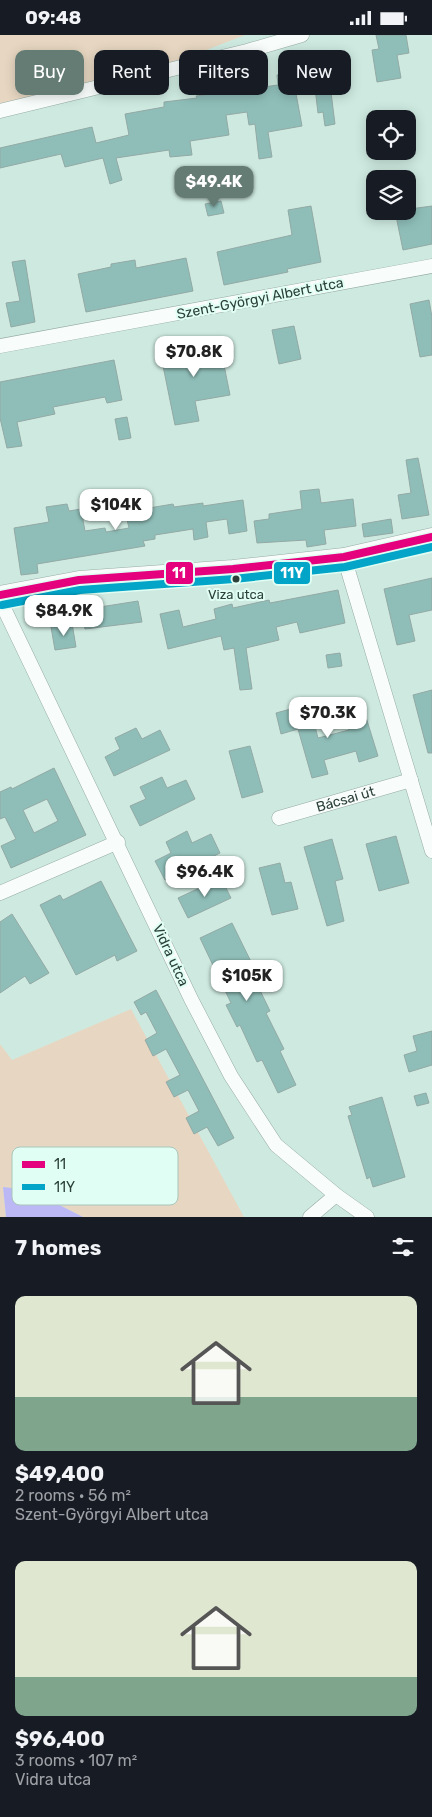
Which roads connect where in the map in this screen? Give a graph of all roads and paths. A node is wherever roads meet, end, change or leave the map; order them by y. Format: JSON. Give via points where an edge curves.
{"nodes":[{"id":1,"x":302,"y":35,"type":"edge"},
{"id":2,"x":0,"y":111,"type":"edge"},
{"id":3,"x":432,"y":266,"type":"edge"},
{"id":4,"x":0,"y":346,"type":"edge"},
{"id":5,"x":432,"y":537,"type":"edge"},
{"id":6,"x":344,"y":557,"type":"junction"},
{"id":7,"x":0,"y":595,"type":"edge"},
{"id":8,"x":0,"y":600,"type":"edge"},
{"id":9,"x":411,"y":780,"type":"junction"},
{"id":10,"x":279,"y":819,"type":"dead end"},
{"id":11,"x":118,"y":843,"type":"junction"},
{"id":12,"x":432,"y":851,"type":"edge"},
{"id":13,"x":0,"y":893,"type":"edge"},
{"id":14,"x":336,"y":1195,"type":"junction"},
{"id":15,"x":310,"y":1217,"type":"edge"},
{"id":16,"x":367,"y":1217,"type":"edge"}],
"edges":[{"from":1,"to":2,"type":"street"},
{"from":3,"to":4,"type":"street","name":"Szent-Györgyi Albert utca"},
{"from":5,"to":6,"type":"main road"},
{"from":6,"to":7,"type":"main road","via":[[79,580]]},
{"from":6,"to":9,"type":"street"},
{"from":8,"to":11,"type":"street","name":"Vidra utca"},
{"from":9,"to":10,"type":"street","name":"Bácsai út"},
{"from":9,"to":12,"type":"street"},
{"from":11,"to":13,"type":"street"},
{"from":11,"to":14,"type":"street","name":"Vidra utca","via":[[191,999],[232,1076],[276,1145]]},
{"from":14,"to":15,"type":"street"},
{"from":14,"to":16,"type":"street","name":"Vidra utca"}]}
